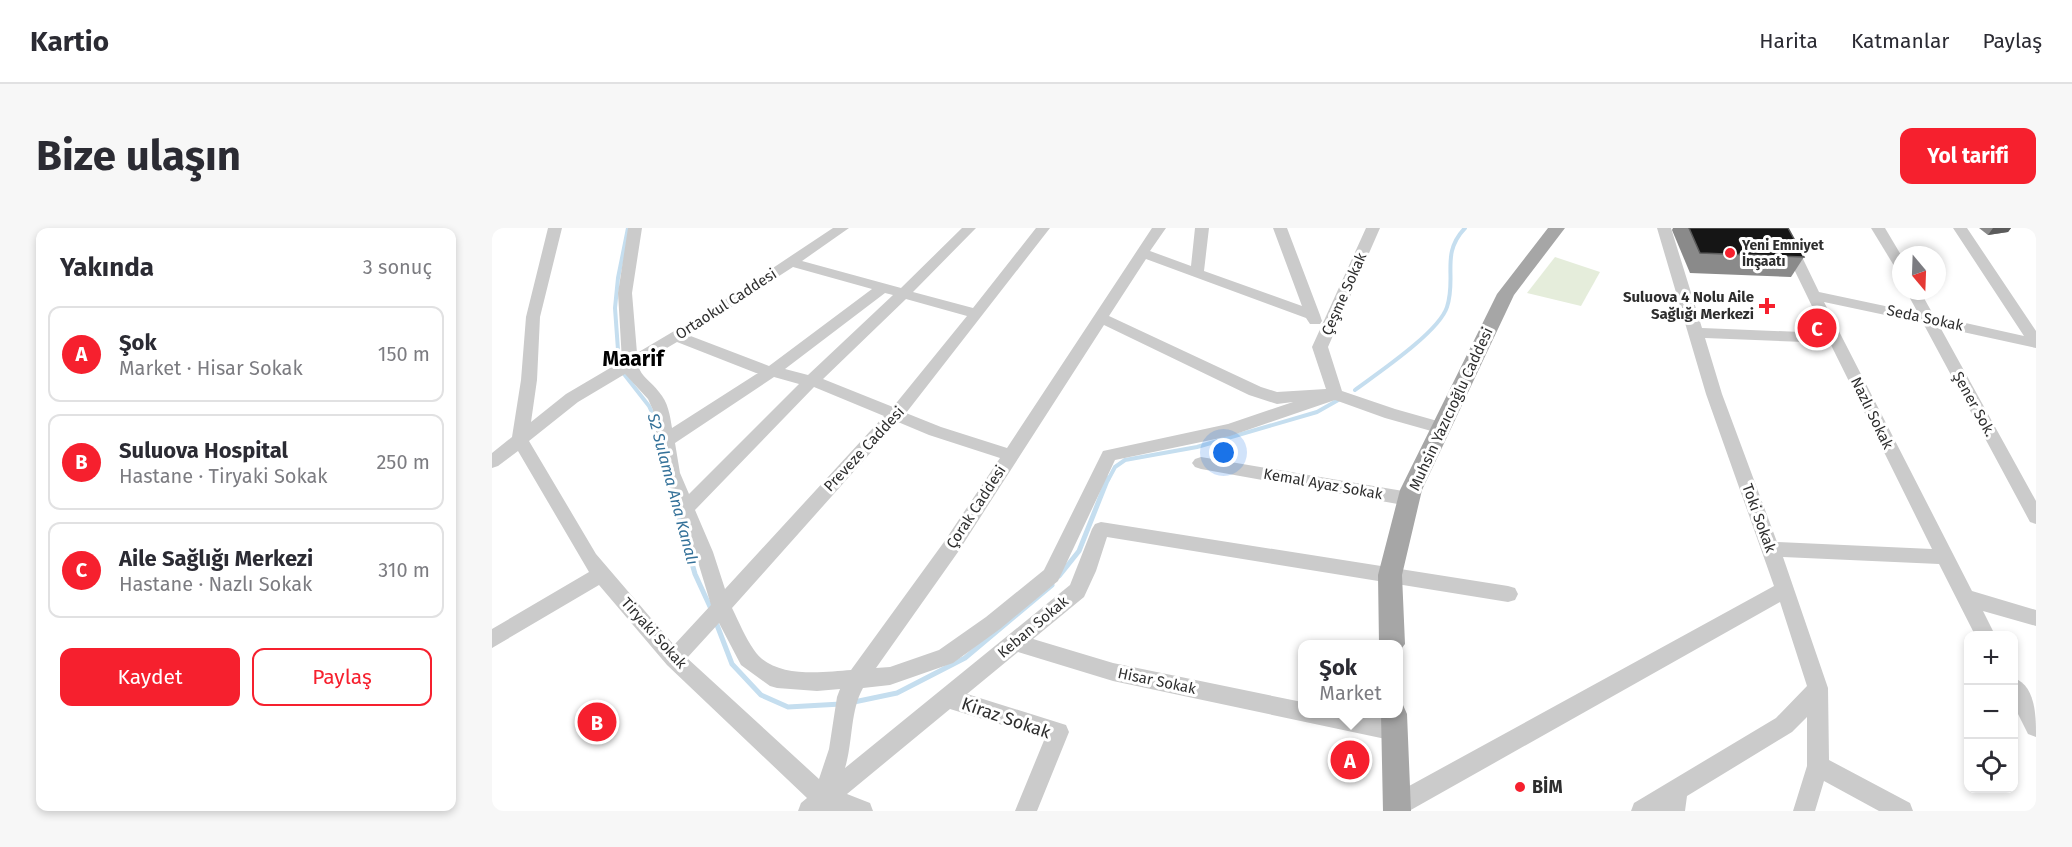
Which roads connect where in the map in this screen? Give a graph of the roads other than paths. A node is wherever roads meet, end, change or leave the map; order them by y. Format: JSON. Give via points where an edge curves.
{"nodes":[{"id":1,"x":555,"y":228,"type":"edge"},
{"id":2,"x":635,"y":228,"type":"edge"},
{"id":3,"x":842,"y":228,"type":"edge"},
{"id":4,"x":969,"y":228,"type":"edge"},
{"id":5,"x":1042,"y":228,"type":"edge"},
{"id":6,"x":1159,"y":228,"type":"edge"},
{"id":7,"x":1202,"y":228,"type":"edge"},
{"id":8,"x":1280,"y":228,"type":"edge"},
{"id":9,"x":1373,"y":228,"type":"edge"},
{"id":10,"x":1557,"y":228,"type":"edge"},
{"id":11,"x":1664,"y":228,"type":"edge"},
{"id":12,"x":1781,"y":228,"type":"edge"},
{"id":13,"x":1878,"y":228,"type":"edge"},
{"id":14,"x":1960,"y":228,"type":"edge"},
{"id":15,"x":1892,"y":251,"type":"edge"},
{"id":16,"x":1142,"y":253,"type":"junction"},
{"id":17,"x":792,"y":262,"type":"junction"},
{"id":18,"x":1197,"y":274,"type":"junction"},
{"id":19,"x":883,"y":287,"type":"junction"},
{"id":20,"x":904,"y":293,"type":"junction"},
{"id":21,"x":1814,"y":295,"type":"junction"},
{"id":22,"x":1918,"y":300,"type":"edge"},
{"id":23,"x":977,"y":314,"type":"junction"},
{"id":24,"x":1312,"y":315,"type":"junction"},
{"id":25,"x":1100,"y":317,"type":"junction"},
{"id":26,"x":1927,"y":319,"type":"junction"},
{"id":27,"x":1696,"y":333,"type":"junction"},
{"id":28,"x":676,"y":336,"type":"junction"},
{"id":29,"x":1835,"y":338,"type":"junction"},
{"id":30,"x":2036,"y":342,"type":"edge"},
{"id":31,"x":1320,"y":347,"type":"junction"},
{"id":32,"x":630,"y":364,"type":"junction"},
{"id":33,"x":771,"y":372,"type":"junction"},
{"id":34,"x":811,"y":381,"type":"junction"},
{"id":35,"x":1335,"y":394,"type":"junction"},
{"id":36,"x":897,"y":414,"type":"junction"},
{"id":37,"x":1442,"y":428,"type":"junction"},
{"id":38,"x":520,"y":440,"type":"junction"},
{"id":39,"x":666,"y":440,"type":"junction"},
{"id":40,"x":1010,"y":454,"type":"junction"},
{"id":41,"x":492,"y":462,"type":"edge"},
{"id":42,"x":1201,"y":463,"type":"dead end"},
{"id":43,"x":1409,"y":499,"type":"junction"},
{"id":44,"x":686,"y":508,"type":"junction"},
{"id":45,"x":2036,"y":517,"type":"edge"},
{"id":46,"x":1770,"y":549,"type":"junction"},
{"id":47,"x":1944,"y":557,"type":"junction"},
{"id":48,"x":601,"y":574,"type":"junction"},
{"id":49,"x":1390,"y":575,"type":"junction"},
{"id":50,"x":1785,"y":590,"type":"junction"},
{"id":51,"x":1508,"y":594,"type":"dead end"},
{"id":52,"x":1964,"y":597,"type":"junction"},
{"id":53,"x":721,"y":606,"type":"junction"},
{"id":54,"x":2036,"y":618,"type":"edge"},
{"id":55,"x":1982,"y":631,"type":"edge"},
{"id":56,"x":492,"y":639,"type":"edge"},
{"id":57,"x":1392,"y":640,"type":"edge"},
{"id":58,"x":1015,"y":642,"type":"junction"},
{"id":59,"x":674,"y":659,"type":"junction"},
{"id":60,"x":858,"y":677,"type":"junction"},
{"id":61,"x":1818,"y":688,"type":"junction"},
{"id":62,"x":2018,"y":696,"type":"edge"},
{"id":63,"x":947,"y":698,"type":"junction"},
{"id":64,"x":1298,"y":711,"type":"edge"},
{"id":65,"x":1352,"y":718,"type":"edge"},
{"id":66,"x":1395,"y":722,"type":"edge"},
{"id":67,"x":2036,"y":727,"type":"edge"},
{"id":68,"x":1818,"y":766,"type":"junction"},
{"id":69,"x":1675,"y":801,"type":"edge"},
{"id":70,"x":816,"y":804,"type":"edge"},
{"id":71,"x":1397,"y":808,"type":"edge"},
{"id":72,"x":862,"y":811,"type":"edge"},
{"id":73,"x":1026,"y":811,"type":"edge"},
{"id":74,"x":1642,"y":811,"type":"edge"},
{"id":75,"x":1804,"y":811,"type":"edge"},
{"id":76,"x":1902,"y":811,"type":"edge"}],
"edges":[{"from":1,"to":38,"type":"street","via":[[533,317]]},
{"from":2,"to":32,"type":"street","via":[[625,293]]},
{"from":3,"to":17,"type":"street","name":"Ortaokul Caddesi"},
{"from":4,"to":20,"type":"street"},
{"from":5,"to":23,"type":"street","name":"Preveze Caddesi"},
{"from":6,"to":16,"type":"street","name":"Çorak Caddesi"},
{"from":7,"to":18,"type":"street"},
{"from":8,"to":24,"type":"street"},
{"from":9,"to":31,"type":"street","name":"Çeşme Sokak"},
{"from":10,"to":37,"type":"main road","name":"Muhsin Yazıcıoğlu Caddesi","via":[[1506,294]]},
{"from":11,"to":27,"type":"street","name":"Toki Sokak"},
{"from":12,"to":21,"type":"street","name":"Nazlı Sokak"},
{"from":13,"to":15,"type":"street"},
{"from":14,"to":30,"type":"street"},
{"from":16,"to":18,"type":"street"},
{"from":16,"to":25,"type":"street","name":"Çorak Caddesi"},
{"from":17,"to":19,"type":"street"},
{"from":17,"to":28,"type":"street","name":"Ortaokul Caddesi"},
{"from":18,"to":24,"type":"street"},
{"from":19,"to":20,"type":"street"},
{"from":19,"to":33,"type":"street"},
{"from":20,"to":23,"type":"street"},
{"from":20,"to":34,"type":"street"},
{"from":21,"to":26,"type":"street","name":"Seda Sokak"},
{"from":21,"to":29,"type":"street","name":"Nazlı Sokak"},
{"from":22,"to":26,"type":"street","name":"Şener Sok."},
{"from":23,"to":36,"type":"street","name":"Preveze Caddesi"},
{"from":24,"to":31,"type":"street"},
{"from":25,"to":35,"type":"street","via":[[1255,391],[1277,398]]},
{"from":25,"to":40,"type":"street","name":"Çorak Caddesi"},
{"from":26,"to":30,"type":"street","name":"Seda Sokak"},
{"from":26,"to":45,"type":"street","name":"Şener Sok."},
{"from":27,"to":29,"type":"street"},
{"from":27,"to":46,"type":"street","name":"Toki Sokak"},
{"from":28,"to":32,"type":"street","name":"Ortaokul Caddesi"},
{"from":28,"to":33,"type":"street"},
{"from":29,"to":47,"type":"street","name":"Nazlı Sokak"},
{"from":31,"to":35,"type":"street","name":"Çeşme Sokak"},
{"from":32,"to":38,"type":"street","name":"Ortaokul Caddesi","via":[[572,398]]},
{"from":32,"to":39,"type":"street","via":[[633,375],[662,410]]},
{"from":33,"to":34,"type":"street"},
{"from":33,"to":39,"type":"street"},
{"from":34,"to":36,"type":"street"},
{"from":34,"to":44,"type":"street"},
{"from":35,"to":37,"type":"street"},
{"from":35,"to":60,"type":"street","via":[[1230,430],[1109,455],[1051,575],[946,657],[890,676]]},
{"from":36,"to":40,"type":"street","via":[[935,431]]},
{"from":36,"to":53,"type":"street","name":"Preveze Caddesi"},
{"from":37,"to":43,"type":"main road","name":"Muhsin Yazıcıoğlu Caddesi"},
{"from":38,"to":41,"type":"street","name":"Ortaokul Caddesi"},
{"from":38,"to":48,"type":"street","name":"Tiryaki Sokak"},
{"from":39,"to":44,"type":"street","via":[[671,473]]},
{"from":40,"to":60,"type":"street","name":"Çorak Caddesi","via":[[951,547]]},
{"from":42,"to":43,"type":"street","name":"Kemal Ayaz Sokak"},
{"from":43,"to":49,"type":"main road","name":"Muhsin Yazıcıoğlu Caddesi"},
{"from":44,"to":53,"type":"street"},
{"from":46,"to":47,"type":"street"},
{"from":46,"to":50,"type":"street","name":"Toki Sokak"},
{"from":47,"to":52,"type":"street","name":"Nazlı Sokak"},
{"from":48,"to":56,"type":"street"},
{"from":48,"to":59,"type":"street","name":"Tiryaki Sokak"},
{"from":49,"to":51,"type":"street"},
{"from":49,"to":57,"type":"main road","name":"Muhsin Yazıcıoğlu Caddesi"},
{"from":49,"to":58,"type":"street","name":"Keban Sokak","via":[[1101,529],[1077,591]]},
{"from":50,"to":61,"type":"street","name":"Toki Sokak"},
{"from":50,"to":71,"type":"street"},
{"from":52,"to":54,"type":"street"},
{"from":52,"to":55,"type":"street","name":"Nazlı Sokak"},
{"from":53,"to":59,"type":"street","name":"Preveze Caddesi"},
{"from":53,"to":60,"type":"street","via":[[748,659],[777,679],[817,682]]},
{"from":58,"to":63,"type":"street","name":"Keban Sokak"},
{"from":58,"to":64,"type":"street","name":"Hisar Sokak","via":[[1113,672]]},
{"from":59,"to":70,"type":"street","name":"Tiryaki Sokak"},
{"from":60,"to":70,"type":"street","name":"Çorak Caddesi","via":[[847,698],[840,749]]},
{"from":61,"to":68,"type":"street","name":"Toki Sokak"},
{"from":61,"to":69,"type":"street","via":[[1784,725]]},
{"from":62,"to":67,"type":"street"},
{"from":63,"to":70,"type":"street","name":"Keban Sokak"},
{"from":63,"to":73,"type":"street","name":"Kiraz Sokak","via":[[1058,732]]},
{"from":65,"to":66,"type":"street"},
{"from":66,"to":71,"type":"main road"},
{"from":68,"to":75,"type":"street","name":"Toki Sokak"},
{"from":68,"to":76,"type":"street"},
{"from":69,"to":74,"type":"street"},
{"from":70,"to":72,"type":"street"}]}
